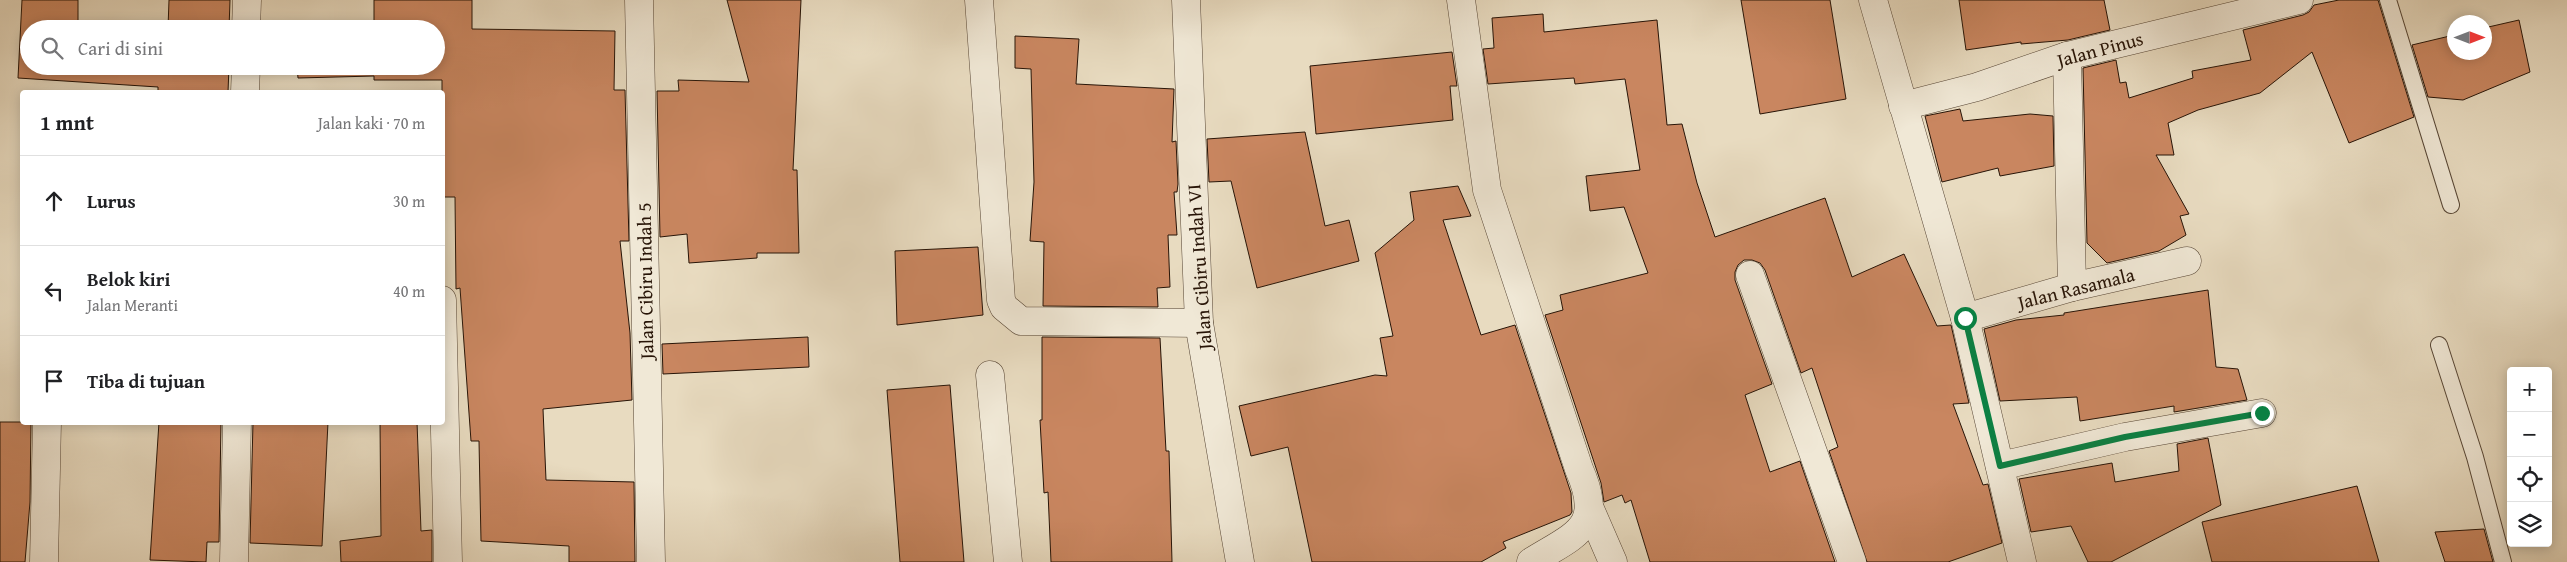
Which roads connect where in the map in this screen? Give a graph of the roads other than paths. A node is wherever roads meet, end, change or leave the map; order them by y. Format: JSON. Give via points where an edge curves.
{"nodes":[{"id":1,"x":247,"y":0,"type":"edge"},
{"id":2,"x":639,"y":0,"type":"edge"},
{"id":3,"x":979,"y":0,"type":"edge"},
{"id":4,"x":1186,"y":0,"type":"edge"},
{"id":5,"x":1460,"y":0,"type":"edge"},
{"id":6,"x":1873,"y":0,"type":"edge"},
{"id":7,"x":2299,"y":0,"type":"edge"},
{"id":8,"x":2388,"y":0,"type":"edge"},
{"id":9,"x":246,"y":20,"type":"edge"},
{"id":10,"x":2067,"y":56,"type":"junction"},
{"id":11,"x":246,"y":75,"type":"edge"},
{"id":12,"x":245,"y":90,"type":"edge"},
{"id":13,"x":1903,"y":106,"type":"junction"},
{"id":14,"x":2452,"y":205,"type":"dead end"},
{"id":15,"x":2187,"y":261,"type":"dead end"},
{"id":16,"x":1750,"y":275,"type":"dead end"},
{"id":17,"x":2072,"y":287,"type":"junction"},
{"id":18,"x":1965,"y":318,"type":"junction"},
{"id":19,"x":1199,"y":323,"type":"junction"},
{"id":20,"x":2440,"y":345,"type":"dead end"},
{"id":21,"x":990,"y":375,"type":"dead end"},
{"id":22,"x":2262,"y":413,"type":"dead end"},
{"id":23,"x":47,"y":425,"type":"edge"},
{"id":24,"x":237,"y":425,"type":"edge"},
{"id":25,"x":445,"y":425,"type":"edge"},
{"id":26,"x":2000,"y":466,"type":"junction"},
{"id":27,"x":1590,"y":509,"type":"junction"},
{"id":28,"x":44,"y":562,"type":"edge"},
{"id":29,"x":234,"y":562,"type":"edge"},
{"id":30,"x":448,"y":562,"type":"edge"},
{"id":31,"x":651,"y":562,"type":"edge"},
{"id":32,"x":1008,"y":562,"type":"edge"},
{"id":33,"x":1240,"y":562,"type":"edge"},
{"id":34,"x":1531,"y":562,"type":"edge"},
{"id":35,"x":1613,"y":562,"type":"edge"},
{"id":36,"x":1852,"y":562,"type":"edge"},
{"id":37,"x":2022,"y":562,"type":"edge"},
{"id":38,"x":2503,"y":562,"type":"edge"}],
"edges":[{"from":1,"to":9,"type":"street"},
{"from":2,"to":31,"type":"street","name":"Jalan Cibiru Indah 5"},
{"from":3,"to":19,"type":"street","via":[[1000,290],[1004,307],[1021,321]]},
{"from":4,"to":19,"type":"street","name":"Jalan Cibiru Indah VI"},
{"from":5,"to":27,"type":"street","via":[[1487,190],[1589,491]]},
{"from":6,"to":13,"type":"street"},
{"from":7,"to":10,"type":"street","name":"Jalan Pinus"},
{"from":8,"to":14,"type":"lane"},
{"from":10,"to":13,"type":"street","name":"Jalan Pinus","via":[[1977,87]]},
{"from":10,"to":17,"type":"street"},
{"from":11,"to":12,"type":"street"},
{"from":13,"to":18,"type":"street"},
{"from":15,"to":17,"type":"street","name":"Jalan Rasamala"},
{"from":16,"to":36,"type":"street"},
{"from":17,"to":18,"type":"street","name":"Jalan Rasamala"},
{"from":18,"to":26,"type":"street"},
{"from":19,"to":33,"type":"street","name":"Jalan Cibiru Indah VI"},
{"from":20,"to":38,"type":"lane","via":[[2476,457]]},
{"from":21,"to":32,"type":"street"},
{"from":22,"to":26,"type":"street","via":[[2125,437]]},
{"from":23,"to":28,"type":"street"},
{"from":24,"to":29,"type":"street"},
{"from":25,"to":30,"type":"street"},
{"from":26,"to":37,"type":"street"},
{"from":27,"to":34,"type":"street","via":[[1578,533]]},
{"from":27,"to":35,"type":"street"}]}
